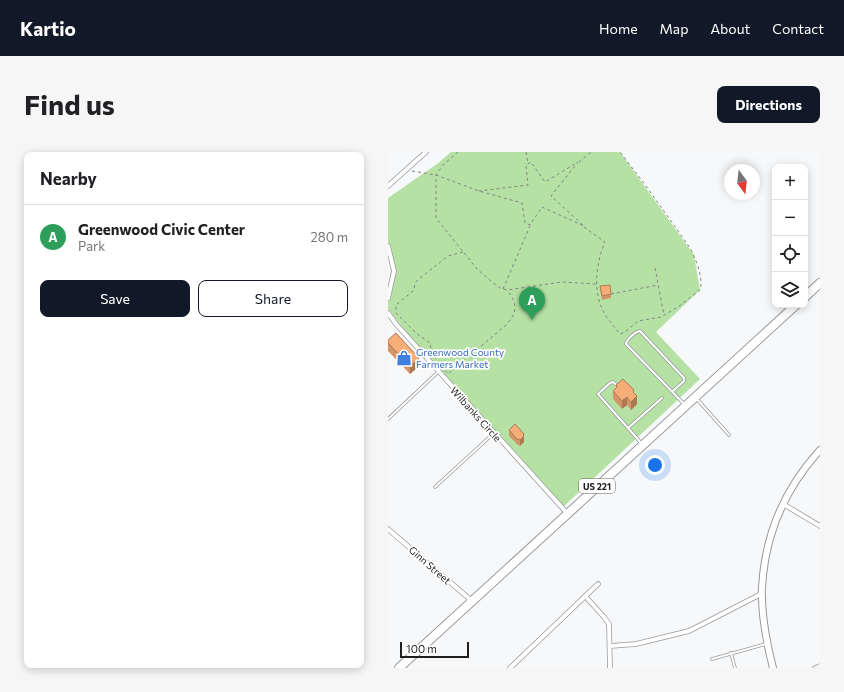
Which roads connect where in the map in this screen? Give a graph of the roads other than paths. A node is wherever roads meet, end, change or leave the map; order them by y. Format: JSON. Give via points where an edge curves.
{"nodes":[{"id":1,"x":426,"y":152,"type":"edge"},
{"id":2,"x":388,"y":186,"type":"edge"},
{"id":3,"x":388,"y":246,"type":"edge"},
{"id":4,"x":820,"y":283,"type":"edge"},
{"id":5,"x":808,"y":294,"type":"edge"},
{"id":6,"x":388,"y":298,"type":"edge"},
{"id":7,"x":793,"y":308,"type":"edge"},
{"id":8,"x":388,"y":313,"type":"edge"},
{"id":9,"x":438,"y":372,"type":"junction"},
{"id":10,"x":619,"y":388,"type":"edge"},
{"id":11,"x":673,"y":391,"type":"junction"},
{"id":12,"x":662,"y":398,"type":"dead end"},
{"id":13,"x":695,"y":398,"type":"junction"},
{"id":14,"x":686,"y":406,"type":"junction"},
{"id":15,"x":388,"y":419,"type":"edge"},
{"id":16,"x":628,"y":428,"type":"junction"},
{"id":17,"x":494,"y":433,"type":"junction"},
{"id":18,"x":728,"y":435,"type":"dead end"},
{"id":19,"x":642,"y":445,"type":"junction"},
{"id":20,"x":820,"y":450,"type":"edge"},
{"id":21,"x":434,"y":487,"type":"dead end"},
{"id":22,"x":783,"y":504,"type":"junction"},
{"id":23,"x":567,"y":513,"type":"junction"},
{"id":24,"x":820,"y":526,"type":"edge"},
{"id":25,"x":388,"y":529,"type":"edge"},
{"id":26,"x":598,"y":584,"type":"dead end"},
{"id":27,"x":761,"y":594,"type":"junction"},
{"id":28,"x":585,"y":596,"type":"junction"},
{"id":29,"x":472,"y":601,"type":"junction"},
{"id":30,"x":767,"y":644,"type":"junction"},
{"id":31,"x":610,"y":646,"type":"junction"},
{"id":32,"x":731,"y":653,"type":"junction"},
{"id":33,"x":712,"y":658,"type":"dead end"},
{"id":34,"x":820,"y":666,"type":"edge"},
{"id":35,"x":399,"y":668,"type":"edge"},
{"id":36,"x":510,"y":668,"type":"edge"},
{"id":37,"x":610,"y":668,"type":"edge"},
{"id":38,"x":734,"y":668,"type":"edge"},
{"id":39,"x":773,"y":668,"type":"edge"},
{"id":40,"x":815,"y":668,"type":"edge"}],
"edges":[{"from":1,"to":2,"type":"street"},
{"from":3,"to":6,"type":"street","via":[[394,271]]},
{"from":4,"to":5,"type":"highway"},
{"from":7,"to":13,"type":"highway","number":"US 221"},
{"from":8,"to":9,"type":"street","name":"Wilbanks Circle"},
{"from":9,"to":15,"type":"lane"},
{"from":9,"to":17,"type":"street","name":"Wilbanks Circle"},
{"from":10,"to":16,"type":"lane","via":[[613,382],[598,394]]},
{"from":11,"to":11,"type":"lane","via":[[684,378],[640,331],[637,332],[626,344]]},
{"from":11,"to":14,"type":"lane"},
{"from":12,"to":16,"type":"lane"},
{"from":13,"to":14,"type":"highway","number":"US 221"},
{"from":13,"to":18,"type":"lane"},
{"from":14,"to":19,"type":"highway","number":"US 221"},
{"from":16,"to":19,"type":"lane"},
{"from":17,"to":21,"type":"lane"},
{"from":17,"to":23,"type":"street","name":"Wilbanks Circle"},
{"from":19,"to":23,"type":"highway","number":"US 221"},
{"from":20,"to":22,"type":"street","via":[[797,478]]},
{"from":22,"to":24,"type":"street"},
{"from":22,"to":27,"type":"street","via":[[768,547]]},
{"from":23,"to":29,"type":"highway","number":"US 221"},
{"from":25,"to":29,"type":"street","name":"Ginn Street"},
{"from":26,"to":28,"type":"street"},
{"from":27,"to":30,"type":"street"},
{"from":27,"to":31,"type":"street","via":[[689,630],[636,644]]},
{"from":28,"to":31,"type":"street","via":[[607,620],[610,628]]},
{"from":28,"to":36,"type":"street"},
{"from":29,"to":35,"type":"highway","number":"US 221"},
{"from":30,"to":32,"type":"lane"},
{"from":30,"to":39,"type":"street"},
{"from":31,"to":37,"type":"street"},
{"from":32,"to":33,"type":"lane"},
{"from":32,"to":38,"type":"lane"},
{"from":34,"to":40,"type":"street"}]}
